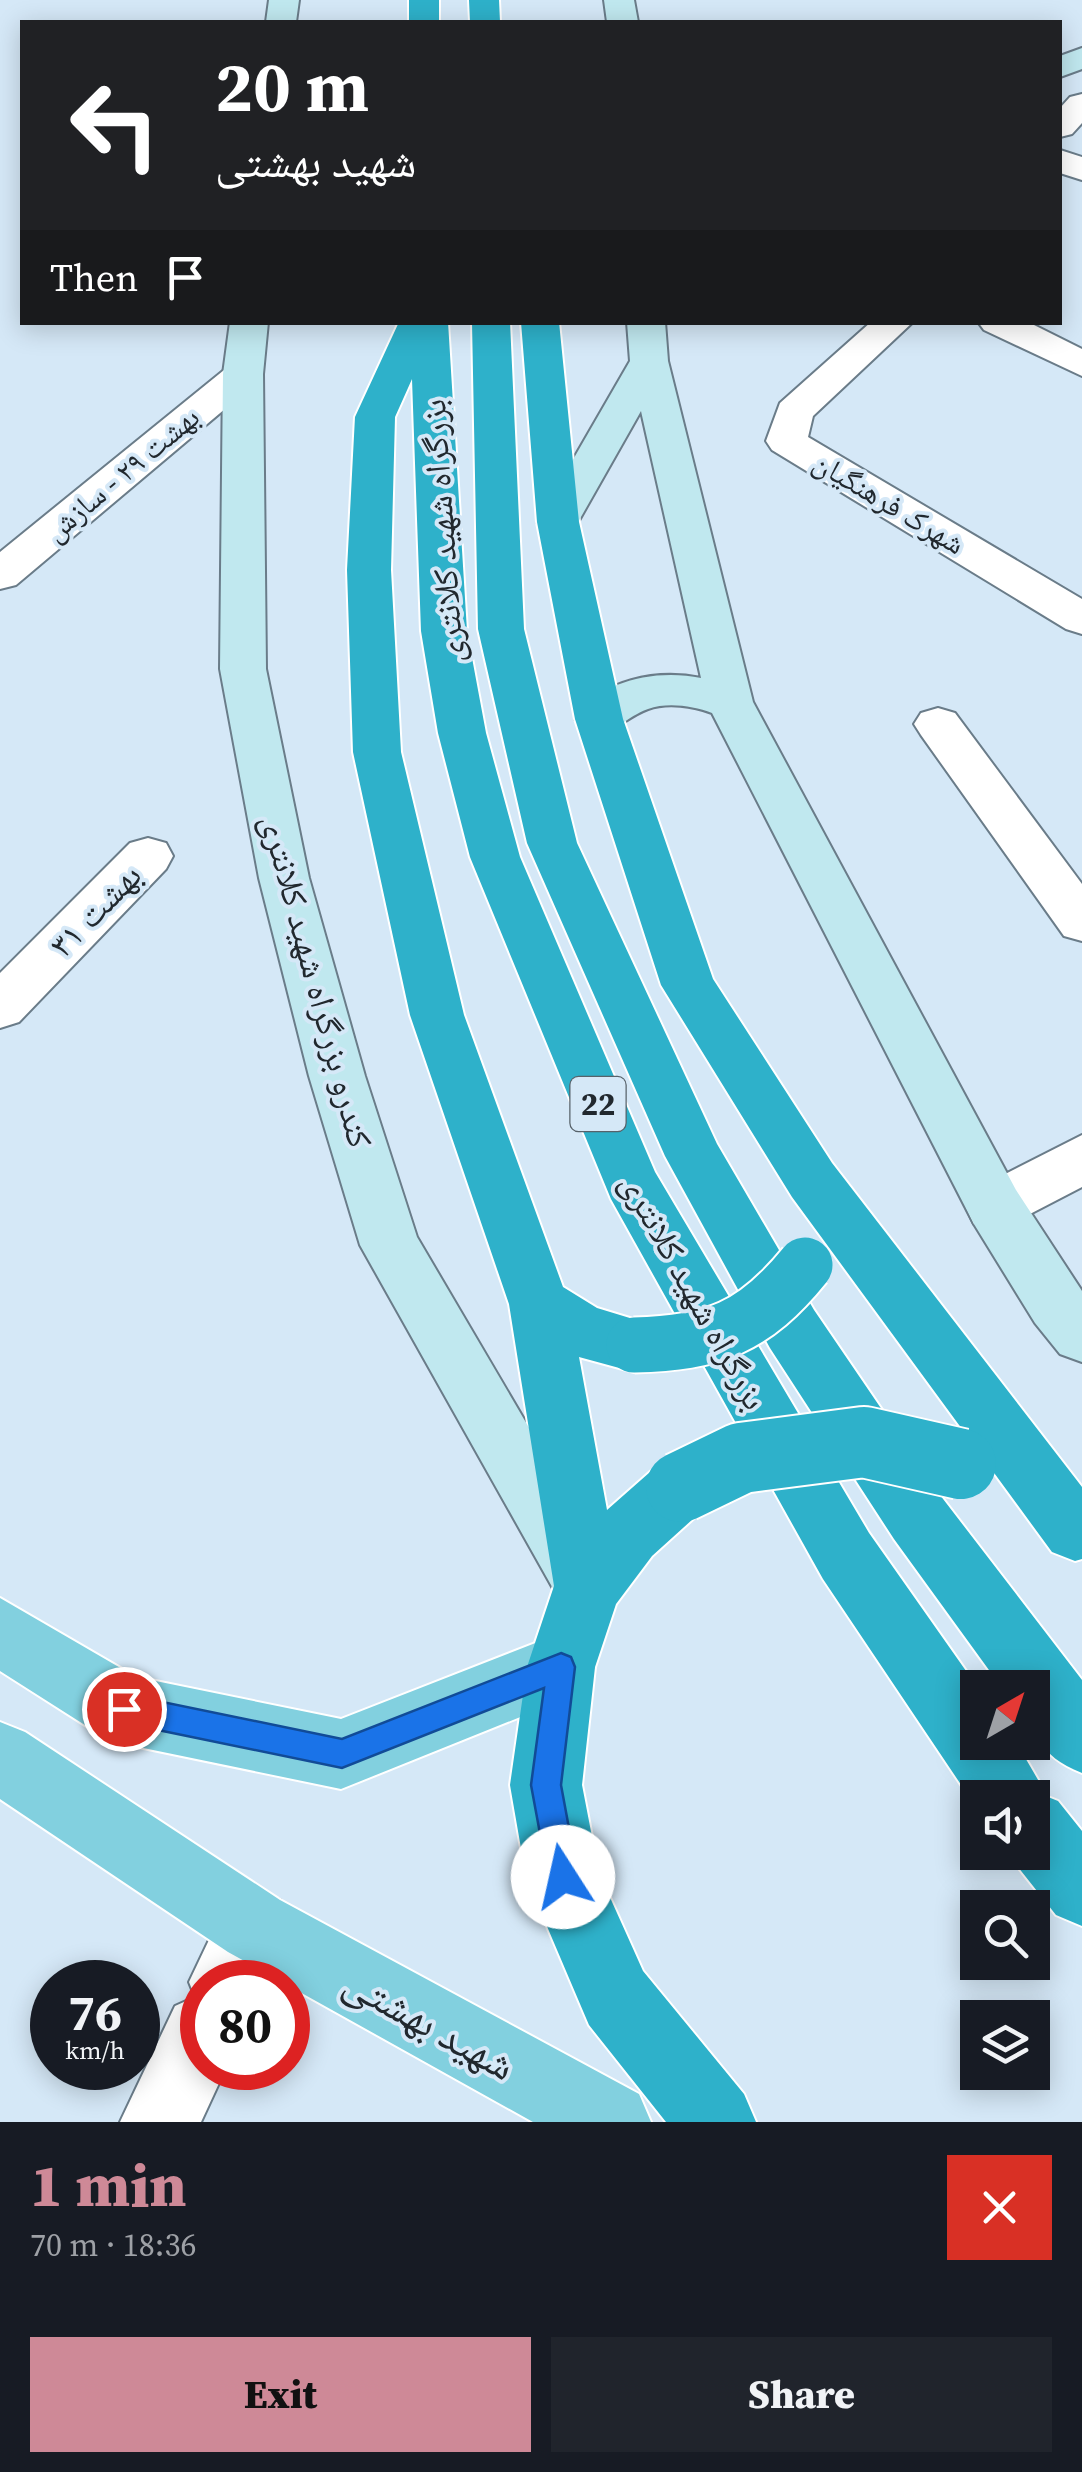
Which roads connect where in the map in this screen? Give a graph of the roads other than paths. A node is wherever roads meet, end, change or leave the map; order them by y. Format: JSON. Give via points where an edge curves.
{"nodes":[{"id":1,"x":1082,"y":104,"type":"edge"},
{"id":2,"x":1062,"y":125,"type":"edge"},
{"id":3,"x":249,"y":325,"type":"edge"},
{"id":4,"x":417,"y":325,"type":"edge"},
{"id":5,"x":429,"y":325,"type":"edge"},
{"id":6,"x":492,"y":325,"type":"edge"},
{"id":7,"x":540,"y":325,"type":"edge"},
{"id":8,"x":891,"y":325,"type":"edge"},
{"id":9,"x":1003,"y":325,"type":"edge"},
{"id":10,"x":648,"y":342,"type":"edge"},
{"id":11,"x":1082,"y":364,"type":"edge"},
{"id":12,"x":243,"y":374,"type":"junction"},
{"id":13,"x":558,"y":522,"type":"junction"},
{"id":14,"x":0,"y":574,"type":"edge"},
{"id":15,"x":1082,"y":619,"type":"edge"},
{"id":16,"x":730,"y":702,"type":"junction"},
{"id":17,"x":599,"y":719,"type":"junction"},
{"id":18,"x":938,"y":724,"type":"dead end"},
{"id":19,"x":148,"y":856,"type":"dead end"},
{"id":20,"x":1082,"y":922,"type":"edge"},
{"id":21,"x":0,"y":1007,"type":"edge"},
{"id":22,"x":1082,"y":1159,"type":"edge"},
{"id":23,"x":812,"y":1180,"type":"junction"},
{"id":24,"x":996,"y":1207,"type":"junction"},
{"id":25,"x":538,"y":1304,"type":"junction"},
{"id":26,"x":1073,"y":1307,"type":"edge"},
{"id":27,"x":1079,"y":1533,"type":"edge"},
{"id":28,"x":588,"y":1586,"type":"junction"},
{"id":29,"x":0,"y":1632,"type":"edge"},
{"id":30,"x":561,"y":1667,"type":"junction"},
{"id":31,"x":1082,"y":1738,"type":"edge"},
{"id":32,"x":0,"y":1757,"type":"edge"},
{"id":33,"x":1000,"y":1780,"type":"edge"},
{"id":34,"x":1050,"y":1849,"type":"edge"},
{"id":35,"x":1082,"y":1889,"type":"edge"},
{"id":36,"x":240,"y":1954,"type":"edge"},
{"id":37,"x":180,"y":2080,"type":"edge"},
{"id":38,"x":160,"y":2122,"type":"edge"},
{"id":39,"x":611,"y":2122,"type":"edge"},
{"id":40,"x":716,"y":2122,"type":"edge"}],
"edges":[{"from":1,"to":2,"type":"street"},
{"from":3,"to":12,"type":"main road","name":"کندرو بزرگراه شهید کلانتری"},
{"from":4,"to":25,"type":"highway","name":"بزرگراه شهید کلانتری","via":[[375,418],[369,570],[377,752],[437,1015]]},
{"from":5,"to":33,"type":"highway","name":"بزرگراه شهید کلانتری","number":"22","via":[[444,631],[495,857],[640,1198],[846,1556]]},
{"from":6,"to":31,"type":"highway","name":"بزرگراه شهید کلانتری","number":"22","via":[[501,628],[552,843],[694,1156],[792,1328],[917,1518]]},
{"from":7,"to":13,"type":"highway"},
{"from":8,"to":15,"type":"street","name":"شهرک فرهنگیان","via":[[794,412],[786,442]]},
{"from":9,"to":11,"type":"street"},
{"from":10,"to":13,"type":"main road"},
{"from":10,"to":16,"type":"main road"},
{"from":12,"to":14,"type":"street","name":"بهشت ۲۹ - سازش"},
{"from":12,"to":28,"type":"main road","name":"کندرو بزرگراه شهید کلانتری","via":[[243,669],[284,878],[337,1076],[390,1245]]},
{"from":13,"to":17,"type":"highway"},
{"from":16,"to":17,"type":"main road","via":[[682,688],[657,690],[634,695]]},
{"from":16,"to":24,"type":"main road"},
{"from":17,"to":23,"type":"highway","via":[[688,985]]},
{"from":18,"to":20,"type":"street"},
{"from":19,"to":21,"type":"street","name":"بهشت ۳۱"},
{"from":22,"to":24,"type":"street"},
{"from":23,"to":25,"type":"highway","bridge":true,"via":[[817,1223],[805,1265],[778,1302],[738,1330],[688,1344],[634,1345],[582,1331]]},
{"from":23,"to":27,"type":"highway"},
{"from":24,"to":26,"type":"main road"},
{"from":25,"to":28,"type":"highway","name":"بزرگراه شهید کلانتری"},
{"from":27,"to":28,"type":"highway","bridge":true,"via":[[961,1464],[864,1442],[741,1458],[681,1487],[628,1534]]},
{"from":28,"to":30,"type":"highway"},
{"from":29,"to":30,"type":"main road","via":[[124,1709],[342,1754]]},
{"from":30,"to":40,"type":"highway","via":[[546,1785],[563,1877],[616,1998]]},
{"from":32,"to":36,"type":"main road","name":"شهید بهشتی"},
{"from":34,"to":35,"type":"highway"},
{"from":36,"to":39,"type":"main road","name":"شهید بهشتی"},
{"from":37,"to":38,"type":"street"}]}
